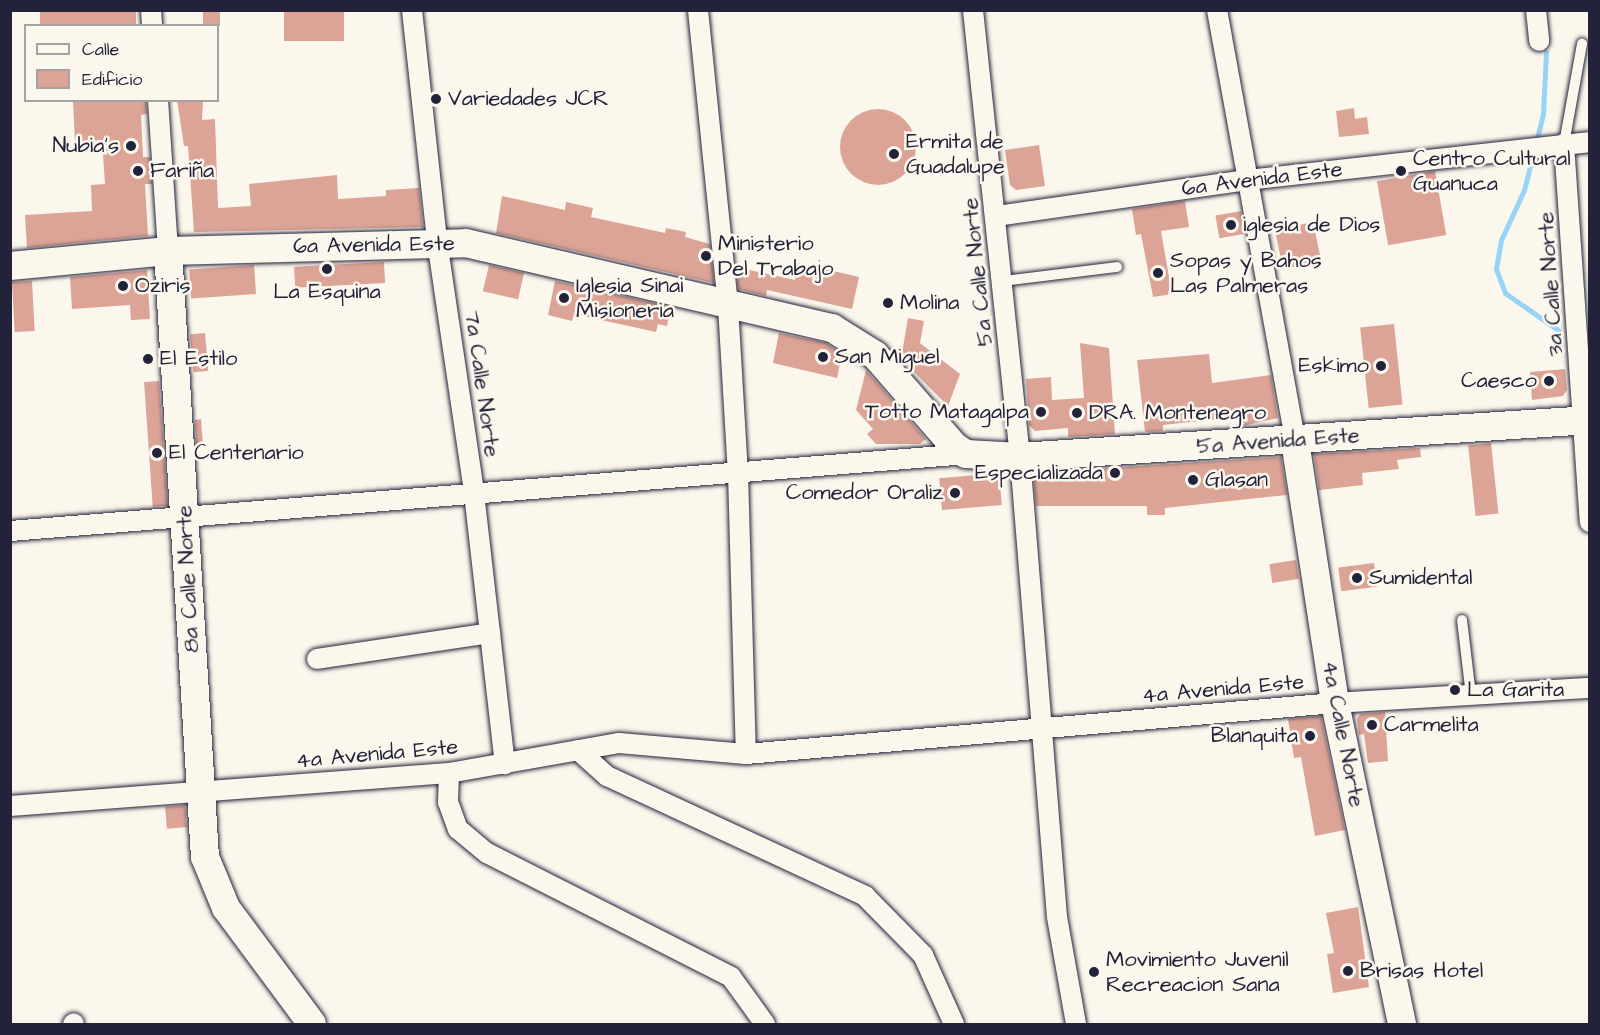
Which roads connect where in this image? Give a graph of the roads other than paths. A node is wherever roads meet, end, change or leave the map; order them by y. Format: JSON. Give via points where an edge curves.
{"nodes":[{"id":1,"x":412,"y":10,"type":"edge"},
{"id":2,"x":698,"y":10,"type":"edge"},
{"id":3,"x":973,"y":10,"type":"edge"},
{"id":4,"x":1217,"y":10,"type":"edge"},
{"id":5,"x":1536,"y":10,"type":"edge"},
{"id":6,"x":1539,"y":41,"type":"dead end"},
{"id":7,"x":1582,"y":44,"type":"dead end"},
{"id":8,"x":158,"y":102,"type":"edge"},
{"id":9,"x":1590,"y":142,"type":"edge"},
{"id":10,"x":1546,"y":146,"type":"junction"},
{"id":11,"x":1246,"y":180,"type":"junction"},
{"id":12,"x":997,"y":216,"type":"junction"},
{"id":13,"x":437,"y":241,"type":"junction"},
{"id":14,"x":168,"y":250,"type":"junction"},
{"id":15,"x":10,"y":266,"type":"edge"},
{"id":16,"x":1117,"y":267,"type":"dead end"},
{"id":17,"x":1003,"y":281,"type":"junction"},
{"id":18,"x":728,"y":306,"type":"junction"},
{"id":19,"x":1587,"y":420,"type":"edge"},
{"id":20,"x":1295,"y":441,"type":"junction"},
{"id":21,"x":966,"y":454,"type":"junction"},
{"id":22,"x":1020,"y":457,"type":"junction"},
{"id":23,"x":738,"y":472,"type":"junction"},
{"id":24,"x":474,"y":493,"type":"junction"},
{"id":25,"x":184,"y":516,"type":"junction"},
{"id":26,"x":1590,"y":522,"type":"edge"},
{"id":27,"x":10,"y":531,"type":"edge"},
{"id":28,"x":1462,"y":620,"type":"dead end"},
{"id":29,"x":490,"y":633,"type":"junction"},
{"id":30,"x":317,"y":658,"type":"dead end"},
{"id":31,"x":1590,"y":688,"type":"edge"},
{"id":32,"x":1471,"y":695,"type":"junction"},
{"id":33,"x":1335,"y":703,"type":"junction"},
{"id":34,"x":1041,"y":729,"type":"junction"},
{"id":35,"x":578,"y":750,"type":"junction"},
{"id":36,"x":746,"y":754,"type":"junction"},
{"id":37,"x":505,"y":764,"type":"junction"},
{"id":38,"x":449,"y":773,"type":"junction"},
{"id":39,"x":199,"y":794,"type":"junction"},
{"id":40,"x":10,"y":806,"type":"edge"},
{"id":41,"x":312,"y":1024,"type":"edge"},
{"id":42,"x":765,"y":1024,"type":"edge"},
{"id":43,"x":954,"y":1024,"type":"edge"},
{"id":44,"x":1076,"y":1024,"type":"edge"},
{"id":45,"x":1402,"y":1024,"type":"edge"}],
"edges":[{"from":1,"to":13,"type":"street","name":"7a Calle Norte"},
{"from":2,"to":18,"type":"street"},
{"from":3,"to":12,"type":"street","name":"5a Calle Norte"},
{"from":4,"to":11,"type":"street"},
{"from":5,"to":6,"type":"street"},
{"from":7,"to":10,"type":"lane","name":"3a Calle Norte"},
{"from":8,"to":14,"type":"street","name":"8a Calle Norte"},
{"from":9,"to":10,"type":"street","name":"6a Avenida Este"},
{"from":10,"to":11,"type":"street","name":"6a Avenida Este"},
{"from":10,"to":19,"type":"street","name":"3a Calle Norte"},
{"from":11,"to":12,"type":"street","name":"6a Avenida Este"},
{"from":11,"to":20,"type":"street"},
{"from":12,"to":17,"type":"street","name":"5a Calle Norte"},
{"from":13,"to":14,"type":"street","name":"6a Avenida Este"},
{"from":13,"to":18,"type":"street","name":"6a Avenida Este","via":[[466,243]]},
{"from":13,"to":24,"type":"street","name":"7a Calle Norte"},
{"from":14,"to":15,"type":"street","name":"6a Avenida Este"},
{"from":14,"to":25,"type":"street","name":"8a Calle Norte"},
{"from":16,"to":17,"type":"lane"},
{"from":17,"to":22,"type":"street","name":"5a Calle Norte"},
{"from":18,"to":21,"type":"street","name":"6a Avenida Este","via":[[832,328],[875,355],[954,446]]},
{"from":18,"to":23,"type":"street"},
{"from":19,"to":20,"type":"street","name":"5a Avenida Este"},
{"from":19,"to":26,"type":"street","name":"3a Calle Norte"},
{"from":20,"to":22,"type":"street","name":"5a Avenida Este"},
{"from":20,"to":33,"type":"street","name":"4a Calle Norte"},
{"from":21,"to":22,"type":"street","name":"5a Avenida Este"},
{"from":21,"to":23,"type":"street"},
{"from":22,"to":34,"type":"street","name":"5a Calle Norte"},
{"from":23,"to":24,"type":"street"},
{"from":23,"to":36,"type":"street"},
{"from":24,"to":25,"type":"street"},
{"from":24,"to":29,"type":"street","name":"7a Calle Norte"},
{"from":25,"to":27,"type":"street"},
{"from":25,"to":39,"type":"street","name":"8a Calle Norte"},
{"from":28,"to":32,"type":"lane"},
{"from":29,"to":30,"type":"street"},
{"from":29,"to":37,"type":"street","name":"7a Calle Norte"},
{"from":31,"to":32,"type":"street","name":"4a Avenida Este"},
{"from":32,"to":33,"type":"street","name":"4a Avenida Este"},
{"from":33,"to":34,"type":"street","name":"4a Avenida Este"},
{"from":33,"to":45,"type":"street","name":"4a Calle Norte"},
{"from":34,"to":36,"type":"street","name":"4a Avenida Este"},
{"from":34,"to":44,"type":"street","name":"5a Calle Norte","via":[[1058,917]]},
{"from":35,"to":36,"type":"street","name":"4a Avenida Este","via":[[618,743]]},
{"from":35,"to":37,"type":"street","name":"4a Avenida Este"},
{"from":35,"to":43,"type":"street","via":[[607,776],[865,896],[922,955]]},
{"from":37,"to":38,"type":"street","name":"4a Avenida Este"},
{"from":38,"to":39,"type":"street","name":"4a Avenida Este"},
{"from":38,"to":42,"type":"street","via":[[448,802],[458,829],[487,853],[731,977]]},
{"from":39,"to":40,"type":"street","name":"4a Avenida Este"},
{"from":39,"to":41,"type":"street","name":"8a Calle Norte","via":[[205,857],[226,908]]}]}
